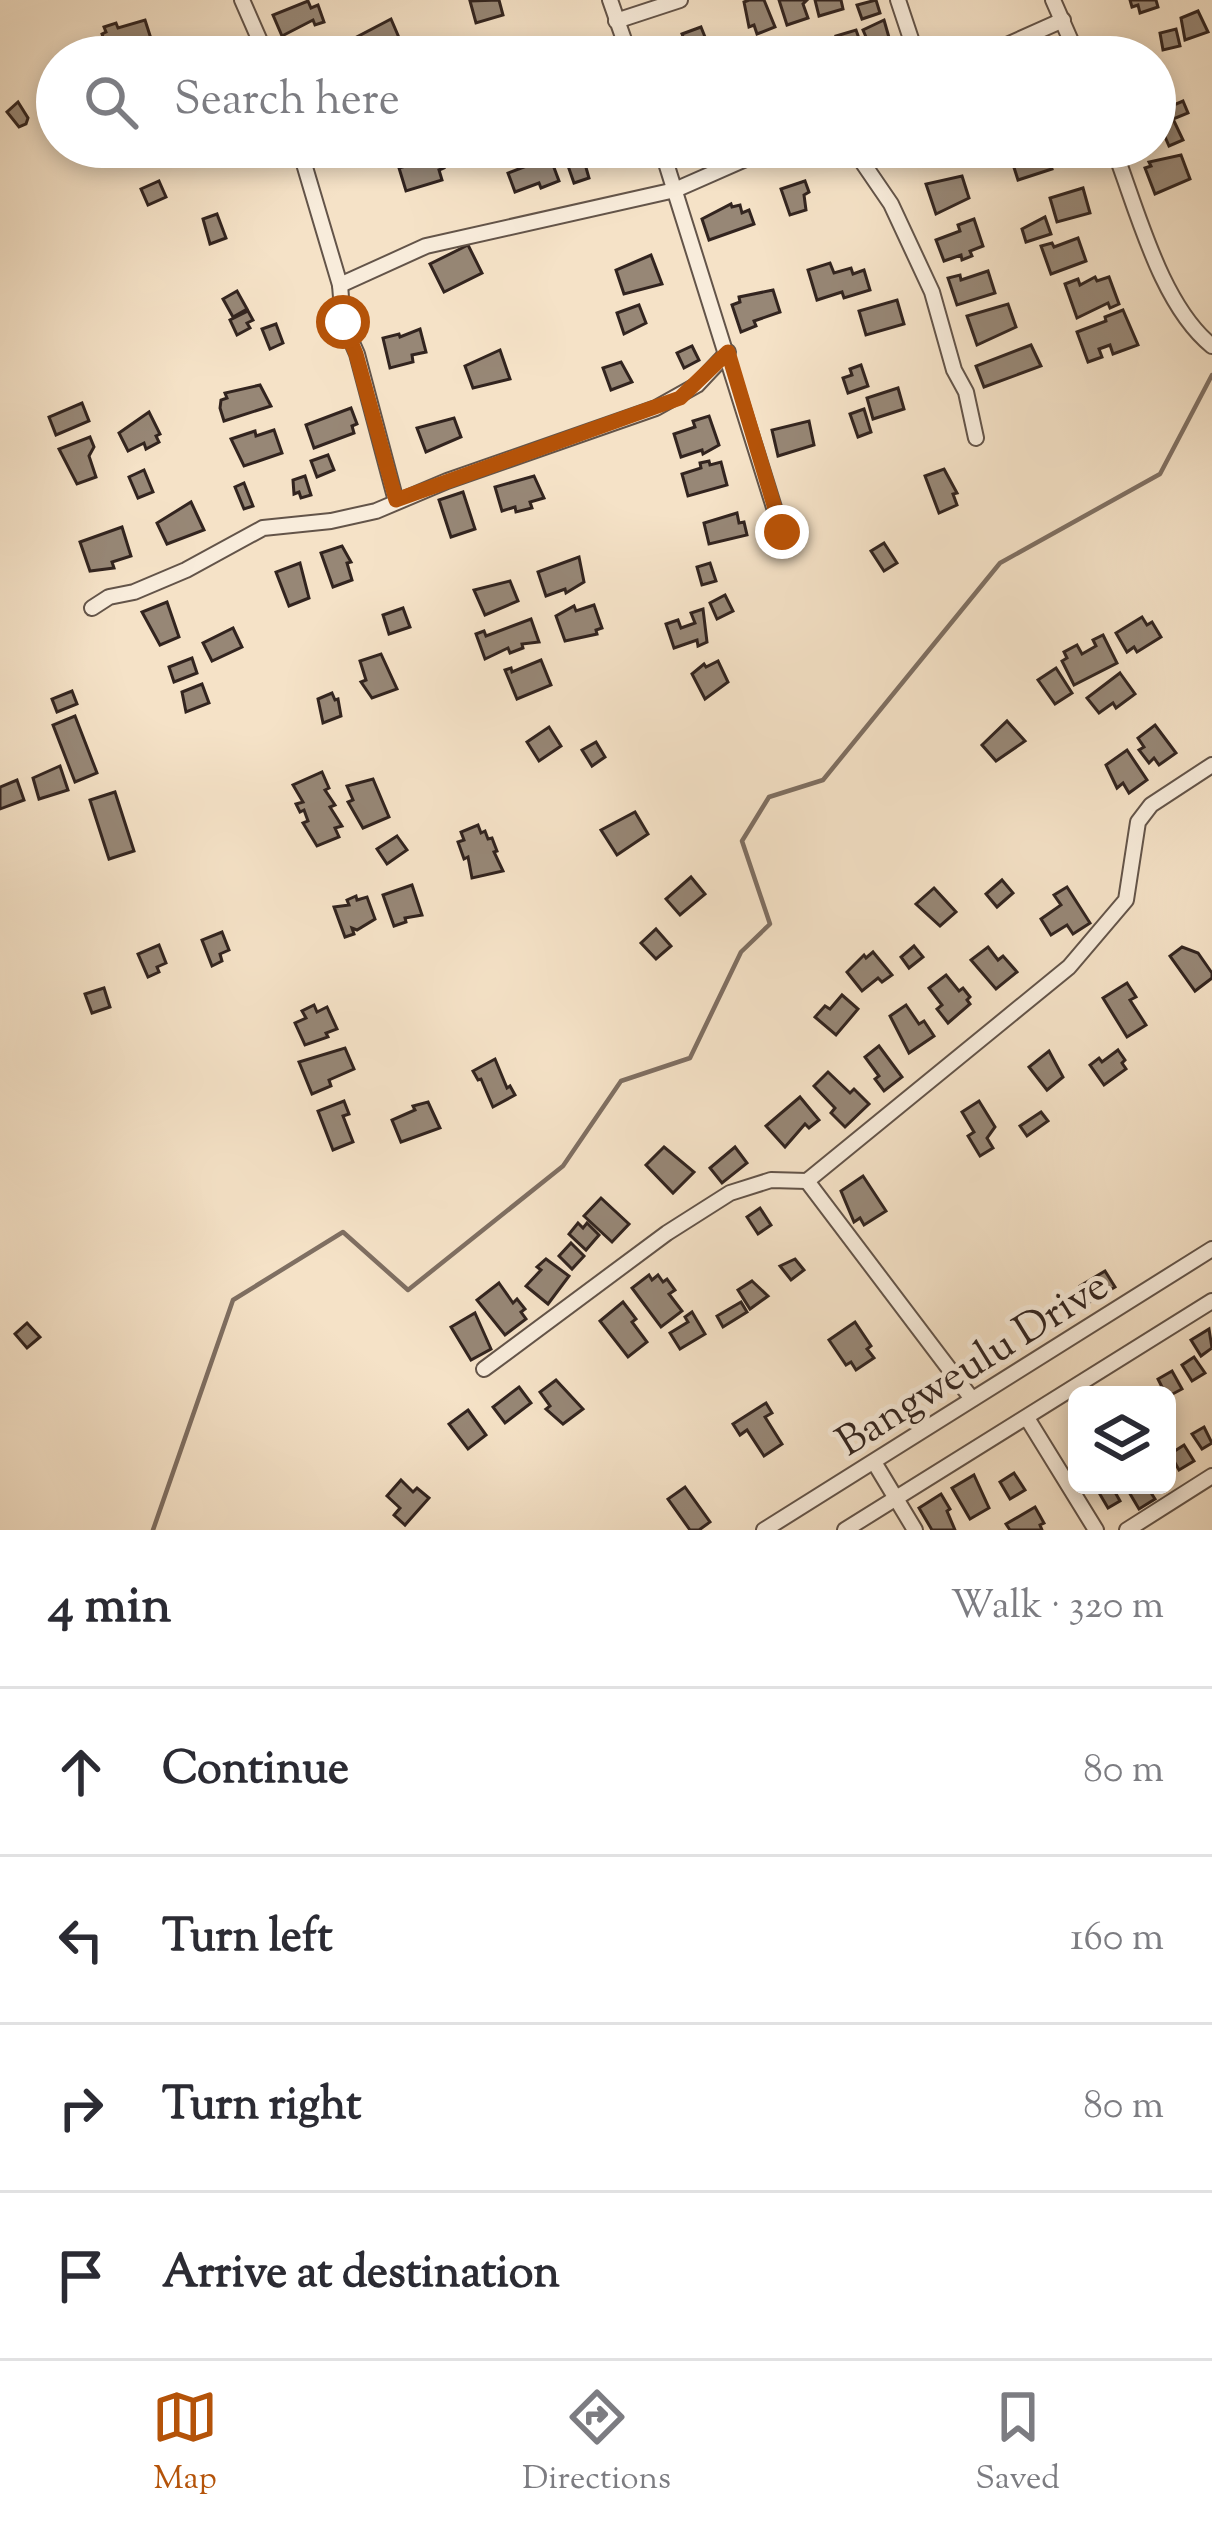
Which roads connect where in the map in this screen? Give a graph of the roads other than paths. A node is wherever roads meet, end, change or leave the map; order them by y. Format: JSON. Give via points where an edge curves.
{"nodes":[{"id":1,"x":242,"y":0,"type":"edge"},
{"id":2,"x":610,"y":0,"type":"edge"},
{"id":3,"x":680,"y":0,"type":"edge"},
{"id":4,"x":898,"y":0,"type":"edge"},
{"id":5,"x":1054,"y":0,"type":"edge"},
{"id":6,"x":1063,"y":20,"type":"junction"},
{"id":7,"x":616,"y":21,"type":"junction"},
{"id":8,"x":258,"y":36,"type":"edge"},
{"id":9,"x":622,"y":36,"type":"edge"},
{"id":10,"x":909,"y":36,"type":"edge"},
{"id":11,"x":1027,"y":36,"type":"edge"},
{"id":12,"x":1069,"y":36,"type":"edge"},
{"id":13,"x":305,"y":168,"type":"edge"},
{"id":14,"x":668,"y":168,"type":"edge"},
{"id":15,"x":725,"y":168,"type":"edge"},
{"id":16,"x":866,"y":168,"type":"edge"},
{"id":17,"x":1121,"y":168,"type":"edge"},
{"id":18,"x":675,"y":190,"type":"junction"},
{"id":19,"x":340,"y":285,"type":"junction"},
{"id":20,"x":1212,"y":346,"type":"edge"},
{"id":21,"x":728,"y":352,"type":"junction"},
{"id":22,"x":976,"y":438,"type":"dead end"},
{"id":23,"x":396,"y":500,"type":"junction"},
{"id":24,"x":782,"y":532,"type":"dead end"},
{"id":25,"x":92,"y":608,"type":"dead end"},
{"id":26,"x":1212,"y":765,"type":"edge"},
{"id":27,"x":807,"y":1181,"type":"junction"},
{"id":28,"x":1212,"y":1249,"type":"edge"},
{"id":29,"x":1212,"y":1301,"type":"edge"},
{"id":30,"x":484,"y":1369,"type":"dead end"},
{"id":31,"x":972,"y":1399,"type":"junction"},
{"id":32,"x":1028,"y":1418,"type":"junction"},
{"id":33,"x":874,"y":1462,"type":"junction"},
{"id":34,"x":1212,"y":1476,"type":"edge"},
{"id":35,"x":896,"y":1498,"type":"junction"},
{"id":36,"x":764,"y":1530,"type":"edge"},
{"id":37,"x":845,"y":1530,"type":"edge"},
{"id":38,"x":915,"y":1530,"type":"edge"},
{"id":39,"x":1096,"y":1530,"type":"edge"},
{"id":40,"x":1126,"y":1530,"type":"edge"}],
"edges":[{"from":1,"to":8,"type":"street"},
{"from":2,"to":7,"type":"street"},
{"from":3,"to":7,"type":"street"},
{"from":4,"to":10,"type":"street"},
{"from":5,"to":6,"type":"street"},
{"from":6,"to":11,"type":"street"},
{"from":6,"to":12,"type":"street"},
{"from":7,"to":9,"type":"street"},
{"from":13,"to":19,"type":"street"},
{"from":14,"to":18,"type":"street"},
{"from":15,"to":18,"type":"street"},
{"from":16,"to":22,"type":"street","via":[[932,292]]},
{"from":17,"to":20,"type":"street","via":[[1171,295]]},
{"from":18,"to":19,"type":"street","via":[[426,246]]},
{"from":18,"to":21,"type":"street"},
{"from":19,"to":23,"type":"street","via":[[343,322]]},
{"from":21,"to":23,"type":"street","via":[[668,403]]},
{"from":21,"to":24,"type":"street"},
{"from":23,"to":25,"type":"street","via":[[354,517],[263,528]]},
{"from":26,"to":27,"type":"street","via":[[1144,812],[1132,836],[1126,900],[1069,967]]},
{"from":27,"to":30,"type":"street","via":[[771,1180],[730,1193]]},
{"from":27,"to":31,"type":"street"},
{"from":28,"to":31,"type":"street","name":"Bangweulu Drive"},
{"from":29,"to":32,"type":"street","name":"Bangweulu Drive"},
{"from":31,"to":33,"type":"street","name":"Bangweulu Drive"},
{"from":32,"to":35,"type":"street","name":"Bangweulu Drive"},
{"from":32,"to":39,"type":"street"},
{"from":33,"to":35,"type":"street"},
{"from":33,"to":36,"type":"street","name":"Bangweulu Drive"},
{"from":34,"to":40,"type":"street"},
{"from":35,"to":37,"type":"street","name":"Bangweulu Drive"},
{"from":35,"to":38,"type":"street"}]}
